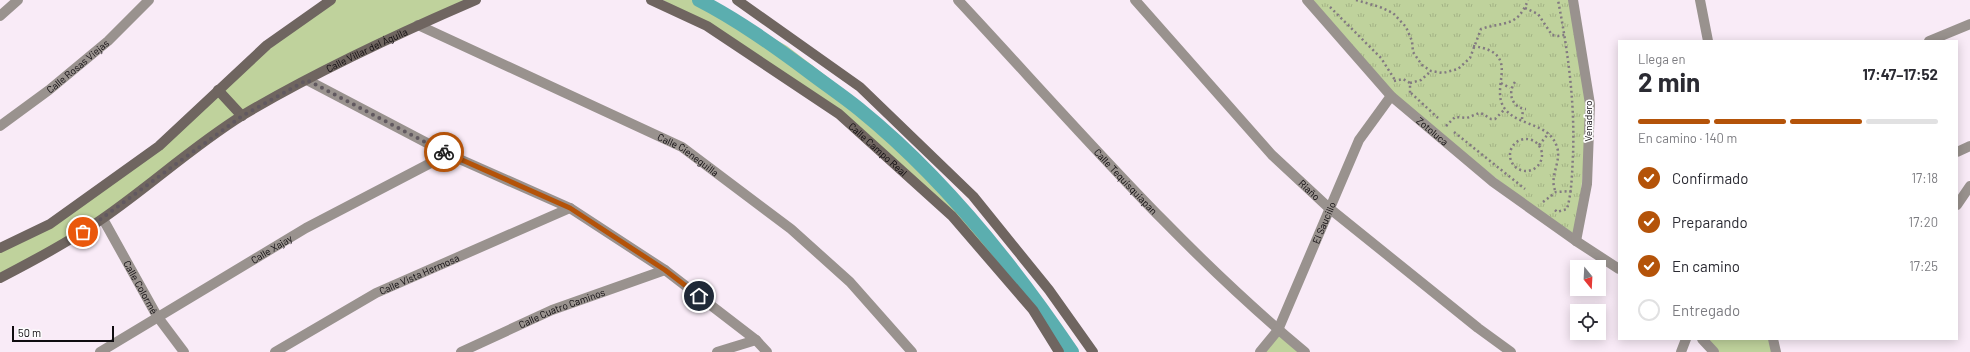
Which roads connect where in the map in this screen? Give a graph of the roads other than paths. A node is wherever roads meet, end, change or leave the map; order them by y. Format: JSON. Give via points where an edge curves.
{"nodes":[{"id":1,"x":18,"y":0,"type":"edge"},
{"id":2,"x":149,"y":0,"type":"edge"},
{"id":3,"x":331,"y":0,"type":"edge"},
{"id":4,"x":476,"y":0,"type":"edge"},
{"id":5,"x":651,"y":0,"type":"edge"},
{"id":6,"x":737,"y":0,"type":"edge"},
{"id":7,"x":958,"y":0,"type":"edge"},
{"id":8,"x":1135,"y":0,"type":"edge"},
{"id":9,"x":1307,"y":0,"type":"edge"},
{"id":10,"x":1574,"y":0,"type":"edge"},
{"id":11,"x":1700,"y":0,"type":"edge"},
{"id":12,"x":0,"y":16,"type":"edge"},
{"id":13,"x":1970,"y":24,"type":"edge"},
{"id":14,"x":418,"y":25,"type":"junction"},
{"id":15,"x":1708,"y":40,"type":"edge"},
{"id":16,"x":1931,"y":40,"type":"edge"},
{"id":17,"x":307,"y":80,"type":"junction"},
{"id":18,"x":218,"y":90,"type":"junction"},
{"id":19,"x":1392,"y":96,"type":"junction"},
{"id":20,"x":242,"y":116,"type":"junction"},
{"id":21,"x":0,"y":126,"type":"edge"},
{"id":22,"x":1970,"y":146,"type":"edge"},
{"id":23,"x":1958,"y":151,"type":"edge"},
{"id":24,"x":448,"y":154,"type":"junction"},
{"id":25,"x":1970,"y":186,"type":"edge"},
{"id":26,"x":1958,"y":204,"type":"edge"},
{"id":27,"x":570,"y":208,"type":"junction"},
{"id":28,"x":1329,"y":208,"type":"junction"},
{"id":29,"x":103,"y":219,"type":"junction"},
{"id":30,"x":1576,"y":241,"type":"junction"},
{"id":31,"x":0,"y":248,"type":"edge"},
{"id":32,"x":1618,"y":268,"type":"edge"},
{"id":33,"x":665,"y":270,"type":"junction"},
{"id":34,"x":0,"y":278,"type":"edge"},
{"id":35,"x":157,"y":316,"type":"junction"},
{"id":36,"x":1278,"y":330,"type":"junction"},
{"id":37,"x":756,"y":340,"type":"junction"},
{"id":38,"x":1686,"y":340,"type":"edge"},
{"id":39,"x":1703,"y":340,"type":"edge"},
{"id":40,"x":1773,"y":340,"type":"edge"},
{"id":41,"x":100,"y":352,"type":"edge"},
{"id":42,"x":184,"y":352,"type":"edge"},
{"id":43,"x":275,"y":352,"type":"edge"},
{"id":44,"x":461,"y":352,"type":"edge"},
{"id":45,"x":717,"y":352,"type":"edge"},
{"id":46,"x":767,"y":352,"type":"edge"},
{"id":47,"x":912,"y":352,"type":"edge"},
{"id":48,"x":1059,"y":352,"type":"edge"},
{"id":49,"x":1093,"y":352,"type":"edge"},
{"id":50,"x":1260,"y":352,"type":"edge"},
{"id":51,"x":1305,"y":352,"type":"edge"},
{"id":52,"x":1510,"y":352,"type":"edge"},
{"id":53,"x":1681,"y":352,"type":"edge"},
{"id":54,"x":1714,"y":352,"type":"edge"},
{"id":55,"x":1776,"y":352,"type":"edge"}],
"edges":[{"from":1,"to":12,"type":"street"},
{"from":2,"to":21,"type":"street","name":"Calle Rosas Viejas","via":[[102,46]]},
{"from":3,"to":18,"type":"street","via":[[267,45]]},
{"from":4,"to":14,"type":"street","name":"Calle Villar del Águila"},
{"from":5,"to":48,"type":"street","name":"Calle Campo Real","via":[[707,26],[839,114],[952,216],[1033,310]]},
{"from":6,"to":49,"type":"street","via":[[860,87],[973,196],[1050,290]]},
{"from":7,"to":36,"type":"street","name":"Calle Tequisquiapan","via":[[1161,219]]},
{"from":8,"to":28,"type":"street","name":"Riaño","via":[[1272,155]]},
{"from":9,"to":19,"type":"street","name":"Zotoluca"},
{"from":10,"to":30,"type":"street","name":"Venadero","via":[[1590,104],[1587,184]]},
{"from":11,"to":15,"type":"street"},
{"from":13,"to":16,"type":"street"},
{"from":14,"to":17,"type":"street","name":"Calle Villar del Águila"},
{"from":14,"to":47,"type":"street","name":"Calle Cieneguilla","via":[[682,147],[791,229],[850,282]]},
{"from":17,"to":20,"type":"street","name":"Calle Villar del Águila"},
{"from":17,"to":24,"type":"street"},
{"from":18,"to":20,"type":"street"},
{"from":18,"to":31,"type":"street","via":[[160,146],[50,224]]},
{"from":19,"to":28,"type":"street","name":"El Saucillo","via":[[1359,140]]},
{"from":19,"to":30,"type":"street","name":"Zotoluca","via":[[1493,182]]},
{"from":20,"to":29,"type":"street","name":"Calle Villar del Águila"},
{"from":22,"to":23,"type":"street"},
{"from":24,"to":27,"type":"street"},
{"from":24,"to":35,"type":"street","name":"Calle Xajay","via":[[306,228]]},
{"from":25,"to":26,"type":"street"},
{"from":27,"to":33,"type":"street"},
{"from":27,"to":43,"type":"street","name":"Calle Vista Hermosa","via":[[376,293]]},
{"from":28,"to":36,"type":"street","name":"El Saucillo"},
{"from":28,"to":52,"type":"street","name":"Riaño"},
{"from":29,"to":34,"type":"street","name":"Calle Villar del Águila","via":[[63,245]]},
{"from":29,"to":35,"type":"street","name":"Calle Colormé"},
{"from":30,"to":32,"type":"street","name":"Zotoluca"},
{"from":33,"to":37,"type":"street"},
{"from":33,"to":44,"type":"street","name":"Calle Cuatro Caminos","via":[[552,310]]},
{"from":35,"to":41,"type":"street","name":"Calle Xajay","via":[[118,343]]},
{"from":35,"to":42,"type":"street","name":"Calle Colormé"},
{"from":36,"to":50,"type":"street","name":"El Saucillo"},
{"from":36,"to":51,"type":"street","name":"Calle Tequisquiapan"},
{"from":37,"to":45,"type":"street"},
{"from":37,"to":46,"type":"street"},
{"from":38,"to":53,"type":"street"},
{"from":39,"to":54,"type":"street"},
{"from":40,"to":55,"type":"street"}]}
